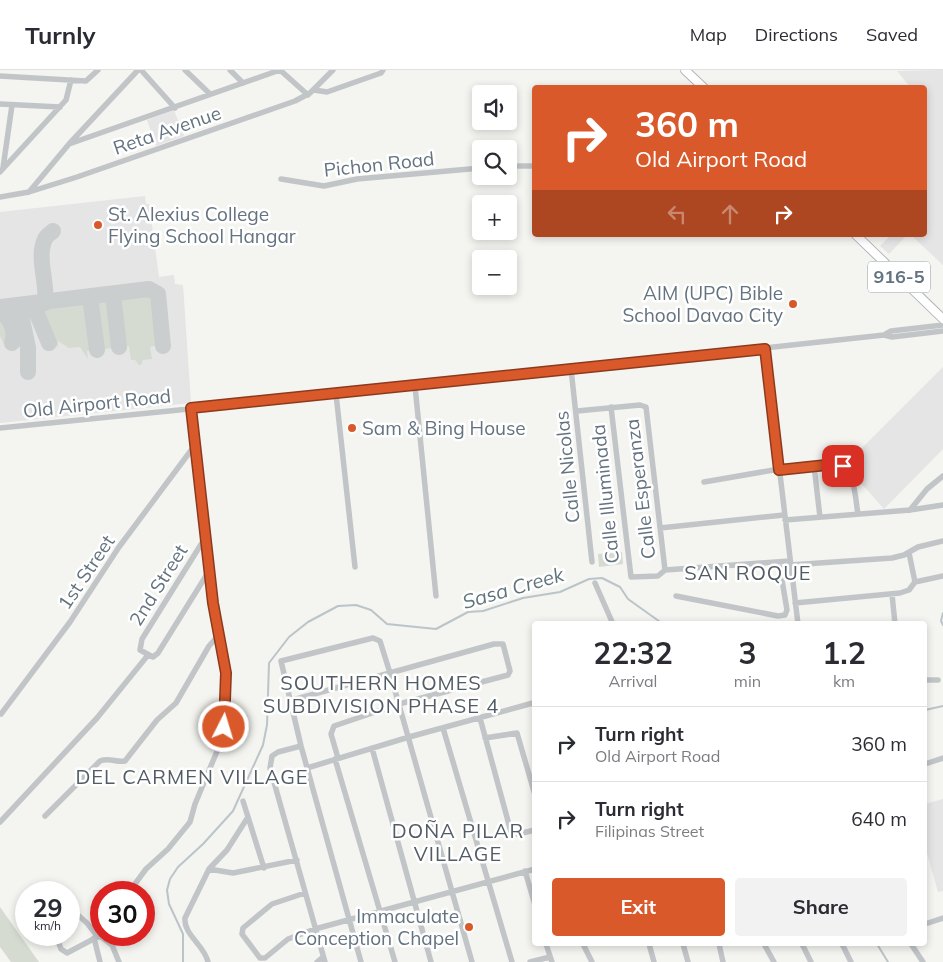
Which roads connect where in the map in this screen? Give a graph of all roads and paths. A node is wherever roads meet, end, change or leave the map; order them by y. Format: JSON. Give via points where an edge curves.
{"nodes":[{"id":1,"x":98,"y":70,"type":"edge"},
{"id":2,"x":139,"y":70,"type":"edge"},
{"id":3,"x":185,"y":70,"type":"edge"},
{"id":4,"x":230,"y":70,"type":"edge"},
{"id":5,"x":280,"y":70,"type":"edge"},
{"id":6,"x":332,"y":70,"type":"edge"},
{"id":7,"x":383,"y":70,"type":"edge"},
{"id":8,"x":685,"y":70,"type":"edge"},
{"id":9,"x":0,"y":76,"type":"edge"},
{"id":10,"x":71,"y":80,"type":"junction"},
{"id":11,"x":243,"y":83,"type":"junction"},
{"id":12,"x":701,"y":85,"type":"edge"},
{"id":13,"x":314,"y":90,"type":"junction"},
{"id":14,"x":210,"y":94,"type":"junction"},
{"id":15,"x":308,"y":95,"type":"junction"},
{"id":16,"x":0,"y":104,"type":"edge"},
{"id":17,"x":12,"y":104,"type":"junction"},
{"id":18,"x":60,"y":107,"type":"junction"},
{"id":19,"x":175,"y":108,"type":"junction"},
{"id":20,"x":69,"y":144,"type":"junction"},
{"id":21,"x":517,"y":166,"type":"edge"},
{"id":22,"x":532,"y":166,"type":"edge"},
{"id":23,"x":472,"y":169,"type":"edge"},
{"id":24,"x":1,"y":170,"type":"edge"},
{"id":25,"x":281,"y":179,"type":"dead end"},
{"id":26,"x":29,"y":192,"type":"junction"},
{"id":27,"x":0,"y":197,"type":"edge"},
{"id":28,"x":858,"y":237,"type":"edge"},
{"id":29,"x":943,"y":319,"type":"edge"},
{"id":30,"x":943,"y":325,"type":"edge"},
{"id":31,"x":943,"y":331,"type":"edge"},
{"id":32,"x":884,"y":335,"type":"junction"},
{"id":33,"x":765,"y":349,"type":"junction"},
{"id":34,"x":571,"y":369,"type":"junction"},
{"id":35,"x":415,"y":386,"type":"junction"},
{"id":36,"x":336,"y":394,"type":"junction"},
{"id":37,"x":611,"y":407,"type":"junction"},
{"id":38,"x":191,"y":408,"type":"junction"},
{"id":39,"x":577,"y":411,"type":"junction"},
{"id":40,"x":0,"y":428,"type":"edge"},
{"id":41,"x":195,"y":445,"type":"junction"},
{"id":42,"x":814,"y":466,"type":"junction"},
{"id":43,"x":779,"y":470,"type":"junction"},
{"id":44,"x":943,"y":476,"type":"edge"},
{"id":45,"x":704,"y":482,"type":"dead end"},
{"id":46,"x":943,"y":505,"type":"edge"},
{"id":47,"x":910,"y":510,"type":"junction"},
{"id":48,"x":858,"y":514,"type":"junction"},
{"id":49,"x":784,"y":517,"type":"junction"},
{"id":50,"x":820,"y":517,"type":"junction"},
{"id":51,"x":660,"y":528,"type":"junction"},
{"id":52,"x":205,"y":538,"type":"junction"},
{"id":53,"x":943,"y":541,"type":"edge"},
{"id":54,"x":909,"y":553,"type":"junction"},
{"id":55,"x":592,"y":562,"type":"dead end"},
{"id":56,"x":779,"y":562,"type":"junction"},
{"id":57,"x":790,"y":563,"type":"junction"},
{"id":58,"x":355,"y":567,"type":"dead end"},
{"id":59,"x":665,"y":570,"type":"junction"},
{"id":60,"x":209,"y":571,"type":"junction"},
{"id":61,"x":943,"y":576,"type":"edge"},
{"id":62,"x":915,"y":582,"type":"junction"},
{"id":63,"x":595,"y":583,"type":"dead end"},
{"id":64,"x":892,"y":594,"type":"junction"},
{"id":65,"x":436,"y":596,"type":"dead end"},
{"id":66,"x":676,"y":596,"type":"dead end"},
{"id":67,"x":795,"y":603,"type":"junction"},
{"id":68,"x":612,"y":621,"type":"edge"},
{"id":69,"x":798,"y":621,"type":"edge"},
{"id":70,"x":895,"y":621,"type":"edge"},
{"id":71,"x":217,"y":637,"type":"junction"},
{"id":72,"x":148,"y":656,"type":"junction"},
{"id":73,"x":390,"y":673,"type":"junction"},
{"id":74,"x":927,"y":680,"type":"edge"},
{"id":75,"x":938,"y":680,"type":"dead end"},
{"id":76,"x":289,"y":701,"type":"junction"},
{"id":77,"x":532,"y":703,"type":"edge"},
{"id":78,"x":399,"y":704,"type":"junction"},
{"id":79,"x":0,"y":714,"type":"edge"},
{"id":80,"x":480,"y":718,"type":"junction"},
{"id":81,"x":443,"y":728,"type":"junction"},
{"id":82,"x":409,"y":737,"type":"junction"},
{"id":83,"x":485,"y":738,"type":"junction"},
{"id":84,"x":301,"y":746,"type":"junction"},
{"id":85,"x":372,"y":748,"type":"junction"},
{"id":86,"x":943,"y":758,"type":"edge"},
{"id":87,"x":337,"y":759,"type":"junction"},
{"id":88,"x":927,"y":763,"type":"edge"},
{"id":89,"x":307,"y":768,"type":"junction"},
{"id":90,"x":532,"y":785,"type":"edge"},
{"id":91,"x":243,"y":800,"type":"dead end"},
{"id":92,"x":45,"y":816,"type":"dead end"},
{"id":93,"x":248,"y":817,"type":"junction"},
{"id":94,"x":0,"y":822,"type":"edge"},
{"id":95,"x":532,"y":831,"type":"edge"},
{"id":96,"x":297,"y":860,"type":"junction"},
{"id":97,"x":264,"y":868,"type":"junction"},
{"id":98,"x":209,"y":869,"type":"junction"},
{"id":99,"x":532,"y":870,"type":"edge"},
{"id":100,"x":525,"y":871,"type":"junction"},
{"id":101,"x":488,"y":880,"type":"junction"},
{"id":102,"x":137,"y":881,"type":"edge"},
{"id":103,"x":452,"y":890,"type":"junction"},
{"id":104,"x":305,"y":893,"type":"junction"},
{"id":105,"x":532,"y":895,"type":"edge"},
{"id":106,"x":414,"y":901,"type":"junction"},
{"id":107,"x":381,"y":910,"type":"junction"},
{"id":108,"x":80,"y":917,"type":"edge"},
{"id":109,"x":943,"y":918,"type":"edge"},
{"id":110,"x":348,"y":919,"type":"junction"},
{"id":111,"x":927,"y":923,"type":"edge"},
{"id":112,"x":90,"y":927,"type":"edge"},
{"id":113,"x":315,"y":929,"type":"junction"},
{"id":114,"x":60,"y":946,"type":"edge"},
{"id":115,"x":78,"y":946,"type":"edge"},
{"id":116,"x":99,"y":946,"type":"edge"},
{"id":117,"x":112,"y":946,"type":"edge"},
{"id":118,"x":547,"y":946,"type":"edge"},
{"id":119,"x":584,"y":946,"type":"edge"},
{"id":120,"x":650,"y":946,"type":"edge"},
{"id":121,"x":684,"y":946,"type":"edge"},
{"id":122,"x":719,"y":946,"type":"edge"},
{"id":123,"x":765,"y":946,"type":"edge"},
{"id":124,"x":803,"y":946,"type":"edge"},
{"id":125,"x":843,"y":946,"type":"edge"},
{"id":126,"x":912,"y":946,"type":"edge"},
{"id":127,"x":324,"y":959,"type":"edge"},
{"id":128,"x":551,"y":959,"type":"edge"},
{"id":129,"x":100,"y":962,"type":"edge"},
{"id":130,"x":119,"y":962,"type":"edge"},
{"id":131,"x":208,"y":962,"type":"edge"},
{"id":132,"x":317,"y":962,"type":"edge"},
{"id":133,"x":361,"y":962,"type":"edge"},
{"id":134,"x":395,"y":962,"type":"edge"},
{"id":135,"x":431,"y":962,"type":"edge"},
{"id":136,"x":472,"y":962,"type":"edge"},
{"id":137,"x":512,"y":962,"type":"edge"},
{"id":138,"x":530,"y":962,"type":"edge"},
{"id":139,"x":592,"y":962,"type":"edge"},
{"id":140,"x":654,"y":962,"type":"edge"},
{"id":141,"x":688,"y":962,"type":"edge"},
{"id":142,"x":723,"y":962,"type":"edge"},
{"id":143,"x":774,"y":962,"type":"edge"},
{"id":144,"x":811,"y":962,"type":"edge"},
{"id":145,"x":851,"y":962,"type":"edge"},
{"id":146,"x":923,"y":962,"type":"edge"}],
"edges":[{"from":1,"to":10,"type":"street","via":[[86,81]]},
{"from":2,"to":19,"type":"street"},
{"from":2,"to":20,"type":"street"},
{"from":3,"to":14,"type":"street"},
{"from":4,"to":11,"type":"street"},
{"from":5,"to":11,"type":"street"},
{"from":5,"to":15,"type":"street"},
{"from":6,"to":13,"type":"street","name":"Reta Avenue"},
{"from":7,"to":13,"type":"street","via":[[327,92]]},
{"from":8,"to":12,"type":"main road"},
{"from":9,"to":10,"type":"street"},
{"from":10,"to":18,"type":"street","via":[[68,97]]},
{"from":11,"to":14,"type":"street"},
{"from":13,"to":15,"type":"street","name":"Reta Avenue"},
{"from":14,"to":19,"type":"street"},
{"from":15,"to":26,"type":"street","name":"Reta Avenue"},
{"from":16,"to":17,"type":"street"},
{"from":17,"to":18,"type":"street"},
{"from":17,"to":24,"type":"street"},
{"from":18,"to":24,"type":"street"},
{"from":19,"to":20,"type":"street"},
{"from":20,"to":26,"type":"street"},
{"from":21,"to":22,"type":"street"},
{"from":23,"to":25,"type":"street","name":"Pichon Road","via":[[357,179],[324,186]]},
{"from":26,"to":27,"type":"street","name":"Reta Avenue"},
{"from":28,"to":29,"type":"main road","number":"916-5"},
{"from":30,"to":32,"type":"street","name":"Old Airport Road","via":[[891,331]]},
{"from":31,"to":32,"type":"street","name":"Old Airport Road","via":[[892,337]]},
{"from":32,"to":33,"type":"street","name":"Old Airport Road"},
{"from":33,"to":34,"type":"street","name":"Old Airport Road"},
{"from":33,"to":43,"type":"street"},
{"from":34,"to":35,"type":"street","name":"Old Airport Road"},
{"from":34,"to":39,"type":"street","name":"Calle Nicolas"},
{"from":35,"to":36,"type":"street","name":"Old Airport Road"},
{"from":35,"to":65,"type":"street"},
{"from":36,"to":38,"type":"street","name":"Old Airport Road"},
{"from":36,"to":58,"type":"street"},
{"from":37,"to":39,"type":"street"},
{"from":37,"to":51,"type":"street","name":"Calle Esperanza","via":[[644,406]]},
{"from":37,"to":59,"type":"street","name":"Calle Illuminada","via":[[631,577],[658,576]]},
{"from":38,"to":40,"type":"street","name":"Old Airport Road"},
{"from":38,"to":41,"type":"street"},
{"from":39,"to":55,"type":"street","name":"Calle Nicolas"},
{"from":41,"to":52,"type":"street"},
{"from":41,"to":79,"type":"street","name":"1st Street","via":[[119,547],[70,622]]},
{"from":42,"to":43,"type":"street"},
{"from":42,"to":48,"type":"street","via":[[839,464],[846,469],[852,479]]},
{"from":42,"to":50,"type":"street"},
{"from":43,"to":45,"type":"street"},
{"from":43,"to":49,"type":"street"},
{"from":44,"to":47,"type":"street"},
{"from":46,"to":47,"type":"street"},
{"from":47,"to":48,"type":"street"},
{"from":48,"to":50,"type":"street"},
{"from":49,"to":50,"type":"street"},
{"from":49,"to":51,"type":"street"},
{"from":49,"to":57,"type":"street"},
{"from":51,"to":59,"type":"street","name":"Calle Esperanza"},
{"from":52,"to":60,"type":"street"},
{"from":52,"to":72,"type":"street","name":"2nd Street","via":[[142,639],[140,650]]},
{"from":53,"to":54,"type":"street","via":[[918,547]]},
{"from":54,"to":57,"type":"street","via":[[892,558]]},
{"from":54,"to":62,"type":"street"},
{"from":56,"to":57,"type":"street"},
{"from":56,"to":59,"type":"street"},
{"from":56,"to":66,"type":"street","via":[[787,610],[785,615]]},
{"from":57,"to":67,"type":"street"},
{"from":60,"to":71,"type":"street"},
{"from":60,"to":72,"type":"street","via":[[156,655]]},
{"from":61,"to":62,"type":"street"},
{"from":62,"to":64,"type":"street","via":[[909,590]]},
{"from":63,"to":68,"type":"street"},
{"from":64,"to":67,"type":"street"},
{"from":64,"to":70,"type":"street"},
{"from":67,"to":69,"type":"street"},
{"from":71,"to":92,"type":"street","via":[[174,706],[157,720],[125,761],[109,759],[100,762]]},
{"from":71,"to":102,"type":"street","via":[[227,683],[221,744],[190,822]]},
{"from":72,"to":94,"type":"street","via":[[97,718]]},
{"from":73,"to":76,"type":"street"},
{"from":73,"to":76,"type":"street","via":[[380,640],[373,638],[281,661]]},
{"from":73,"to":78,"type":"street"},
{"from":73,"to":78,"type":"street","via":[[501,643],[506,652],[510,673]]},
{"from":74,"to":75,"type":"street"},
{"from":76,"to":84,"type":"street"},
{"from":77,"to":80,"type":"street"},
{"from":78,"to":82,"type":"street"},
{"from":78,"to":87,"type":"street","via":[[334,726],[331,734]]},
{"from":80,"to":81,"type":"street"},
{"from":80,"to":83,"type":"street"},
{"from":81,"to":82,"type":"street"},
{"from":81,"to":101,"type":"street"},
{"from":82,"to":85,"type":"street"},
{"from":82,"to":103,"type":"street"},
{"from":83,"to":90,"type":"street","via":[[517,733]]},
{"from":83,"to":95,"type":"street","via":[[511,832]]},
{"from":84,"to":89,"type":"street"},
{"from":84,"to":96,"type":"street","via":[[278,752],[270,761]]},
{"from":85,"to":87,"type":"street"},
{"from":85,"to":106,"type":"street"},
{"from":86,"to":88,"type":"street"},
{"from":87,"to":89,"type":"street"},
{"from":87,"to":107,"type":"street"},
{"from":89,"to":110,"type":"street"},
{"from":91,"to":93,"type":"street"},
{"from":93,"to":97,"type":"street"},
{"from":93,"to":98,"type":"street","via":[[227,850]]},
{"from":96,"to":97,"type":"street"},
{"from":96,"to":104,"type":"street"},
{"from":97,"to":98,"type":"street","via":[[233,873]]},
{"from":98,"to":131,"type":"street","via":[[185,921]]},
{"from":99,"to":100,"type":"street"},
{"from":100,"to":101,"type":"street"},
{"from":100,"to":105,"type":"street"},
{"from":101,"to":103,"type":"street"},
{"from":101,"to":137,"type":"street"},
{"from":103,"to":106,"type":"street"},
{"from":103,"to":136,"type":"street"},
{"from":104,"to":113,"type":"street"},
{"from":104,"to":113,"type":"street","via":[[272,904],[241,932],[262,959],[288,939]]},
{"from":106,"to":107,"type":"street"},
{"from":106,"to":135,"type":"street"},
{"from":107,"to":110,"type":"street"},
{"from":107,"to":134,"type":"street"},
{"from":108,"to":112,"type":"street"},
{"from":109,"to":111,"type":"street"},
{"from":110,"to":113,"type":"street"},
{"from":110,"to":133,"type":"street"},
{"from":113,"to":127,"type":"street"},
{"from":114,"to":115,"type":"street","via":[[66,952]]},
{"from":116,"to":129,"type":"street"},
{"from":117,"to":130,"type":"street"},
{"from":118,"to":128,"type":"street"},
{"from":119,"to":139,"type":"street"},
{"from":120,"to":140,"type":"street"},
{"from":121,"to":141,"type":"street"},
{"from":122,"to":142,"type":"street"},
{"from":123,"to":143,"type":"street"},
{"from":124,"to":144,"type":"street"},
{"from":125,"to":145,"type":"street"},
{"from":126,"to":146,"type":"street"},
{"from":127,"to":132,"type":"street"},
{"from":128,"to":138,"type":"street"}]}
